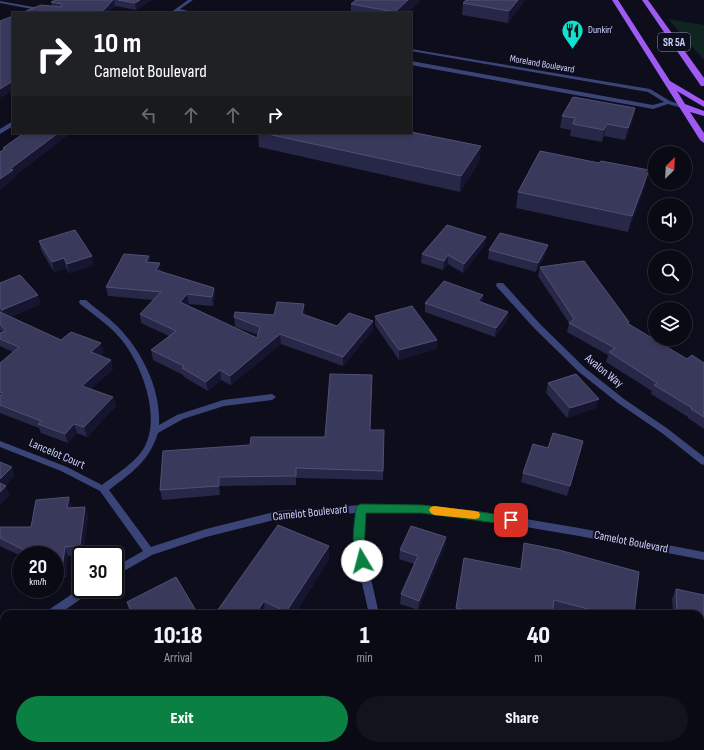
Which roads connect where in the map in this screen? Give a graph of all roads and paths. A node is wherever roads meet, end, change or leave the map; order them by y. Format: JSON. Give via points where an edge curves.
{"nodes":[{"id":1,"x":191,"y":0,"type":"edge"},
{"id":2,"x":615,"y":0,"type":"edge"},
{"id":3,"x":645,"y":0,"type":"edge"},
{"id":4,"x":0,"y":2,"type":"edge"},
{"id":5,"x":10,"y":4,"type":"junction"},
{"id":6,"x":5,"y":7,"type":"dead end"},
{"id":7,"x":55,"y":12,"type":"edge"},
{"id":8,"x":174,"y":12,"type":"edge"},
{"id":9,"x":412,"y":50,"type":"edge"},
{"id":10,"x":420,"y":52,"type":"junction"},
{"id":11,"x":412,"y":61,"type":"edge"},
{"id":12,"x":412,"y":62,"type":"edge"},
{"id":13,"x":665,"y":80,"type":"junction"},
{"id":14,"x":704,"y":84,"type":"edge"},
{"id":15,"x":668,"y":102,"type":"junction"},
{"id":16,"x":704,"y":105,"type":"edge"},
{"id":17,"x":682,"y":106,"type":"junction"},
{"id":18,"x":704,"y":114,"type":"edge"},
{"id":19,"x":12,"y":124,"type":"edge"},
{"id":20,"x":0,"y":132,"type":"edge"},
{"id":21,"x":704,"y":140,"type":"edge"},
{"id":22,"x":500,"y":285,"type":"dead end"},
{"id":23,"x":83,"y":302,"type":"dead end"},
{"id":24,"x":272,"y":397,"type":"dead end"},
{"id":25,"x":156,"y":431,"type":"junction"},
{"id":26,"x":0,"y":444,"type":"edge"},
{"id":27,"x":704,"y":462,"type":"edge"},
{"id":28,"x":103,"y":489,"type":"junction"},
{"id":29,"x":361,"y":509,"type":"junction"},
{"id":30,"x":149,"y":552,"type":"junction"},
{"id":31,"x":704,"y":556,"type":"edge"},
{"id":32,"x":124,"y":567,"type":"edge"},
{"id":33,"x":74,"y":598,"type":"edge"},
{"id":34,"x":57,"y":610,"type":"edge"},
{"id":35,"x":373,"y":610,"type":"edge"}],
"edges":[{"from":1,"to":8,"type":"street"},
{"from":2,"to":13,"type":"main road","number":"SR 5A"},
{"from":3,"to":14,"type":"main road","number":"SR 5A"},
{"from":4,"to":5,"type":"street"},
{"from":5,"to":6,"type":"street"},
{"from":5,"to":7,"type":"street"},
{"from":9,"to":10,"type":"street","name":"Moreland Boulevard"},
{"from":10,"to":11,"type":"street"},
{"from":10,"to":15,"type":"street","name":"Moreland Boulevard","via":[[650,91]]},
{"from":12,"to":15,"type":"street","name":"Moreland Boulevard","via":[[653,106]]},
{"from":13,"to":16,"type":"main road"},
{"from":13,"to":17,"type":"main road","number":"SR 5A"},
{"from":15,"to":17,"type":"street","name":"Moreland Boulevard"},
{"from":17,"to":18,"type":"main road"},
{"from":17,"to":21,"type":"main road","number":"SR 5A"},
{"from":19,"to":20,"type":"street"},
{"from":22,"to":27,"type":"street","name":"Avalon Way","via":[[582,370]]},
{"from":23,"to":25,"type":"street","via":[[115,328],[136,353],[152,393]]},
{"from":24,"to":25,"type":"street","via":[[223,404],[180,417]]},
{"from":25,"to":28,"type":"street","via":[[149,447],[127,470]]},
{"from":26,"to":28,"type":"street","name":"Lancelot Court","via":[[64,469]]},
{"from":28,"to":30,"type":"street","name":"Lancelot Court"},
{"from":29,"to":30,"type":"street","name":"Camelot Boulevard","via":[[278,515],[206,533]]},
{"from":29,"to":31,"type":"street","name":"Camelot Boulevard","via":[[422,509],[484,516]]},
{"from":29,"to":35,"type":"street","via":[[359,548]]},
{"from":30,"to":32,"type":"street","name":"Camelot Boulevard"},
{"from":33,"to":34,"type":"street"}]}
